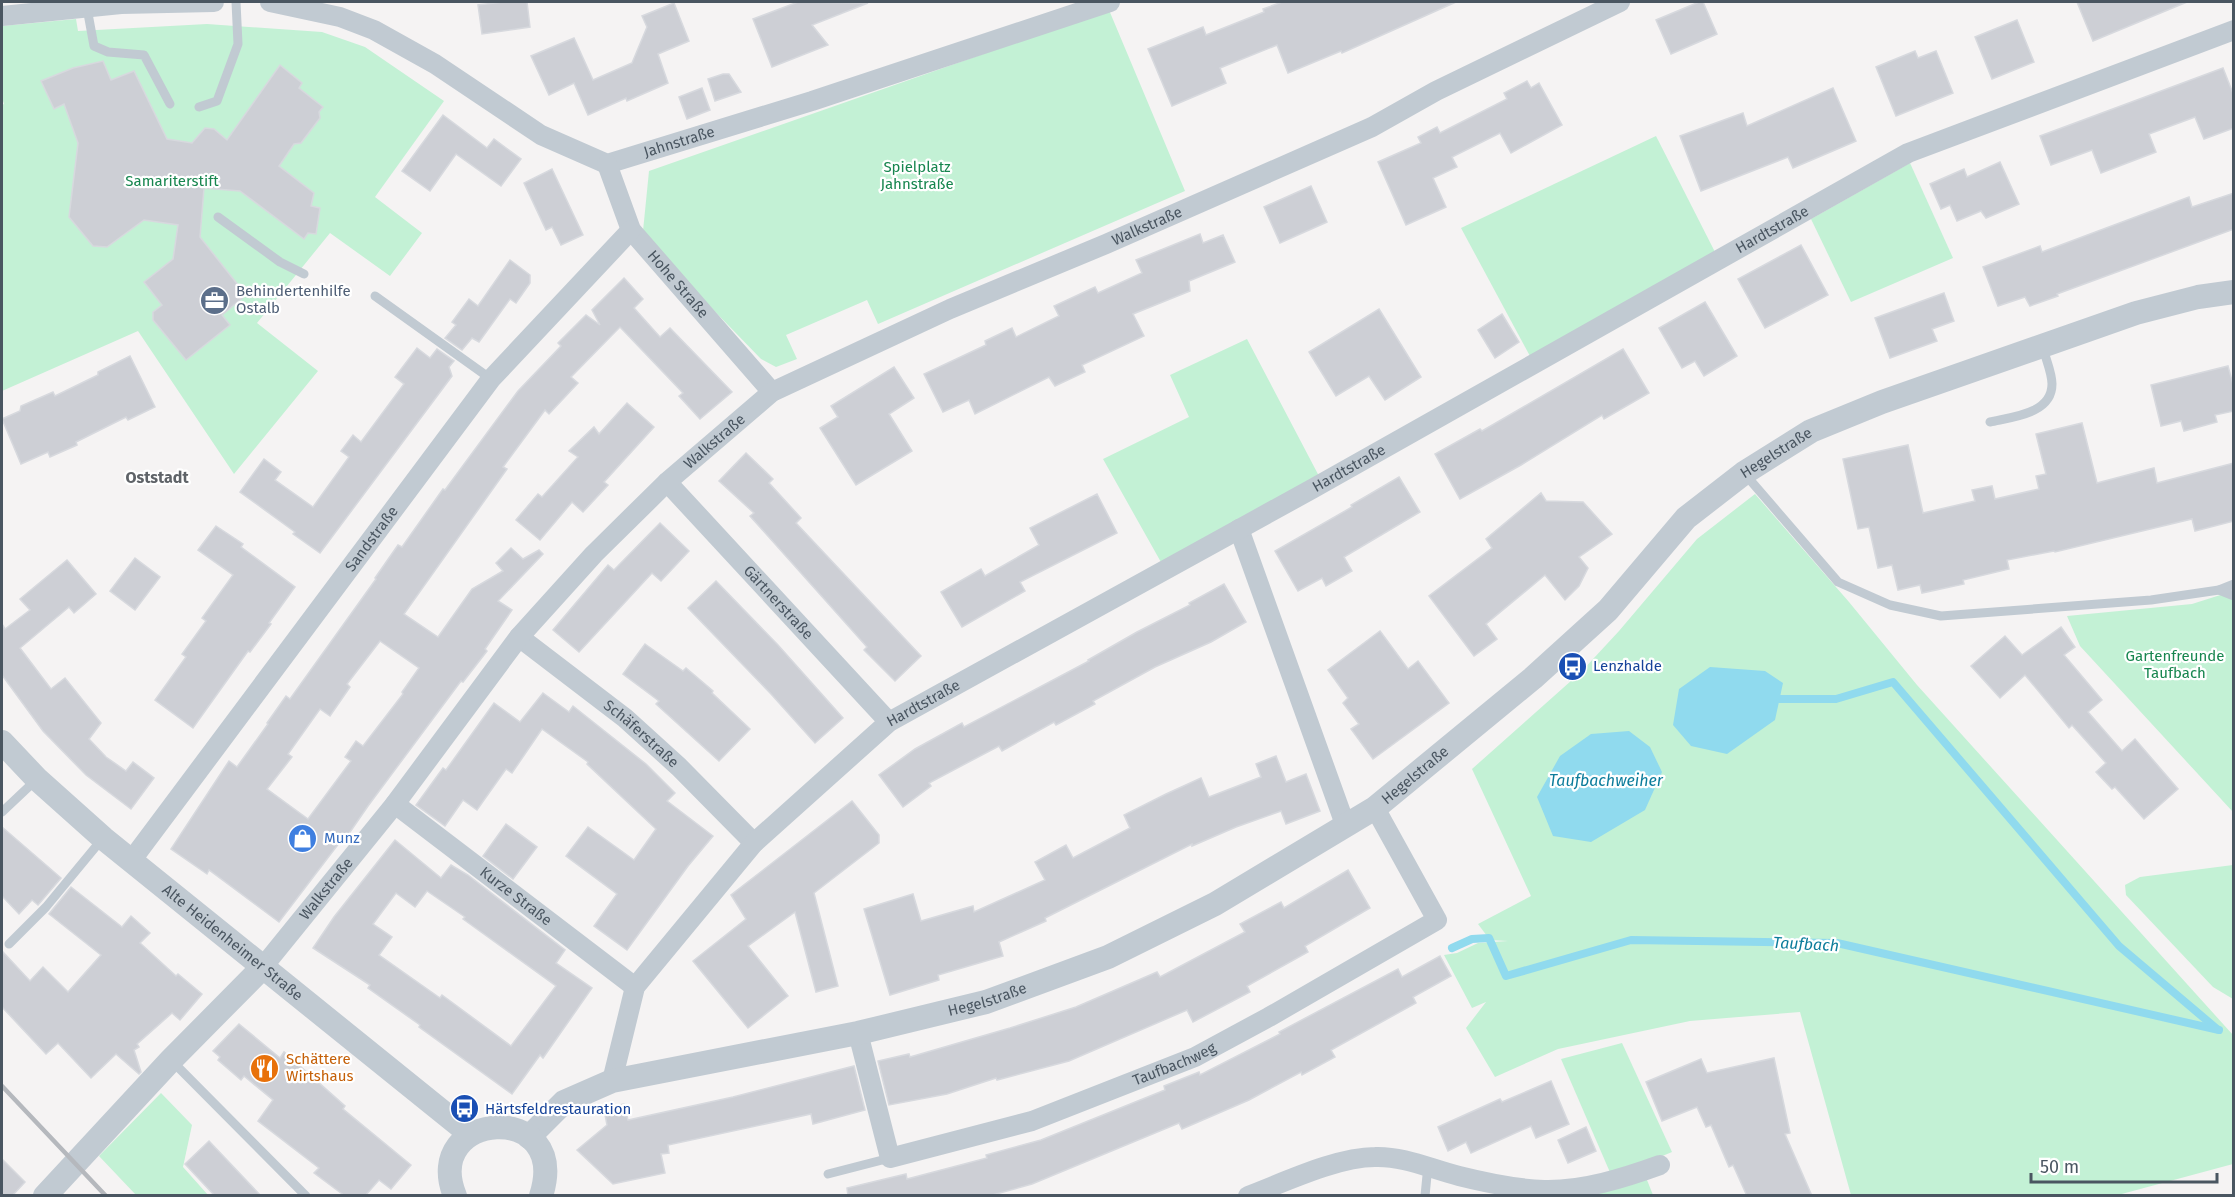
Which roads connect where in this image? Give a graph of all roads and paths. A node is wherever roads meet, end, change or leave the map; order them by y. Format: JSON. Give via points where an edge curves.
{"nodes":[{"id":1,"x":214,"y":2,"type":"edge"},
{"id":2,"x":236,"y":2,"type":"edge"},
{"id":3,"x":270,"y":2,"type":"edge"},
{"id":4,"x":1110,"y":2,"type":"edge"},
{"id":5,"x":1620,"y":2,"type":"edge"},
{"id":6,"x":121,"y":3,"type":"edge"},
{"id":7,"x":87,"y":8,"type":"junction"},
{"id":8,"x":2,"y":16,"type":"edge"},
{"id":9,"x":2234,"y":30,"type":"edge"},
{"id":10,"x":170,"y":104,"type":"dead end"},
{"id":11,"x":199,"y":107,"type":"dead end"},
{"id":12,"x":607,"y":164,"type":"junction"},
{"id":13,"x":218,"y":217,"type":"dead end"},
{"id":14,"x":631,"y":230,"type":"junction"},
{"id":15,"x":304,"y":274,"type":"dead end"},
{"id":16,"x":2233,"y":294,"type":"edge"},
{"id":17,"x":375,"y":296,"type":"dead end"},
{"id":18,"x":2042,"y":346,"type":"junction"},
{"id":19,"x":491,"y":379,"type":"junction"},
{"id":20,"x":772,"y":392,"type":"junction"},
{"id":21,"x":1990,"y":422,"type":"dead end"},
{"id":22,"x":1744,"y":473,"type":"junction"},
{"id":23,"x":668,"y":482,"type":"junction"},
{"id":24,"x":1239,"y":529,"type":"junction"},
{"id":25,"x":2234,"y":585,"type":"edge"},
{"id":26,"x":2219,"y":590,"type":"junction"},
{"id":27,"x":2234,"y":596,"type":"edge"},
{"id":28,"x":519,"y":637,"type":"junction"},
{"id":29,"x":889,"y":722,"type":"junction"},
{"id":30,"x":2,"y":742,"type":"edge"},
{"id":31,"x":37,"y":778,"type":"junction"},
{"id":32,"x":395,"y":804,"type":"junction"},
{"id":33,"x":1376,"y":808,"type":"junction"},
{"id":34,"x":2,"y":812,"type":"edge"},
{"id":35,"x":1346,"y":826,"type":"junction"},
{"id":36,"x":103,"y":838,"type":"junction"},
{"id":37,"x":754,"y":843,"type":"junction"},
{"id":38,"x":131,"y":861,"type":"junction"},
{"id":39,"x":9,"y":944,"type":"dead end"},
{"id":40,"x":262,"y":968,"type":"junction"},
{"id":41,"x":635,"y":987,"type":"junction"},
{"id":42,"x":858,"y":1033,"type":"junction"},
{"id":43,"x":171,"y":1060,"type":"junction"},
{"id":44,"x":612,"y":1081,"type":"junction"},
{"id":45,"x":470,"y":1134,"type":"junction"},
{"id":46,"x":529,"y":1137,"type":"junction"},
{"id":47,"x":890,"y":1158,"type":"junction"},
{"id":48,"x":1428,"y":1165,"type":"junction"},
{"id":49,"x":1660,"y":1165,"type":"dead end"},
{"id":50,"x":828,"y":1174,"type":"dead end"},
{"id":51,"x":45,"y":1196,"type":"edge"},
{"id":52,"x":306,"y":1196,"type":"edge"},
{"id":53,"x":455,"y":1196,"type":"edge"},
{"id":54,"x":541,"y":1196,"type":"edge"},
{"id":55,"x":1248,"y":1196,"type":"edge"},
{"id":56,"x":1425,"y":1196,"type":"edge"}],
"edges":[{"from":1,"to":6,"type":"street"},
{"from":2,"to":11,"type":"lane","via":[[238,44],[217,101]]},
{"from":3,"to":12,"type":"street","via":[[340,17],[374,30],[435,64],[541,135]]},
{"from":4,"to":12,"type":"street","name":"Jahnstraße"},
{"from":5,"to":20,"type":"street","name":"Walkstraße","via":[[1436,91],[1372,127],[950,309]]},
{"from":6,"to":7,"type":"street"},
{"from":7,"to":8,"type":"street"},
{"from":7,"to":10,"type":"lane","via":[[94,46],[108,52],[144,56]]},
{"from":9,"to":24,"type":"street","name":"Hardtstraße","via":[[1908,153]]},
{"from":12,"to":14,"type":"street","name":"Hohe Straße"},
{"from":13,"to":15,"type":"lane","via":[[280,262]]},
{"from":14,"to":19,"type":"street","name":"Sandstraße"},
{"from":14,"to":20,"type":"street","name":"Hohe Straße"},
{"from":16,"to":18,"type":"street","name":"Hegelstraße","via":[[2198,297]]},
{"from":17,"to":19,"type":"lane"},
{"from":18,"to":21,"type":"lane","via":[[2052,384],[2046,402],[2035,411]]},
{"from":18,"to":22,"type":"street","name":"Hegelstraße","via":[[1811,431]]},
{"from":19,"to":38,"type":"street","name":"Sandstraße"},
{"from":20,"to":23,"type":"street","name":"Walkstraße"},
{"from":22,"to":26,"type":"lane","via":[[1838,582],[1890,605],[1941,616],[2151,600]]},
{"from":22,"to":33,"type":"street","name":"Hegelstraße","via":[[1686,519],[1608,610],[1583,633]]},
{"from":23,"to":28,"type":"street","name":"Walkstraße","via":[[594,554]]},
{"from":23,"to":29,"type":"street","name":"Gärtnerstraße"},
{"from":24,"to":29,"type":"street","name":"Hardtstraße"},
{"from":24,"to":35,"type":"street"},
{"from":25,"to":26,"type":"lane"},
{"from":26,"to":27,"type":"lane"},
{"from":28,"to":32,"type":"street","name":"Walkstraße"},
{"from":28,"to":37,"type":"street","name":"Schäferstraße","via":[[625,718]]},
{"from":29,"to":37,"type":"street","name":"Hardtstraße"},
{"from":30,"to":31,"type":"street","name":"Alte Heidenheimer Straße"},
{"from":31,"to":34,"type":"lane"},
{"from":31,"to":36,"type":"street","name":"Alte Heidenheimer Straße"},
{"from":32,"to":40,"type":"street","name":"Walkstraße"},
{"from":32,"to":41,"type":"street","name":"Kurze Straße"},
{"from":33,"to":35,"type":"street","name":"Hegelstraße"},
{"from":33,"to":47,"type":"street","name":"Taufbachweg","via":[[1437,920],[1195,1057],[1032,1122]]},
{"from":35,"to":42,"type":"street","name":"Hegelstraße","via":[[1215,904],[1108,957],[986,1002]]},
{"from":36,"to":38,"type":"street","name":"Alte Heidenheimer Straße"},
{"from":36,"to":39,"type":"lane","via":[[46,907]]},
{"from":37,"to":41,"type":"street","name":"Hardtstraße"},
{"from":38,"to":40,"type":"street","name":"Alte Heidenheimer Straße"},
{"from":40,"to":43,"type":"street","name":"Walkstraße"},
{"from":40,"to":45,"type":"street","name":"Alte Heidenheimer Straße"},
{"from":41,"to":44,"type":"street","name":"Hardtstraße"},
{"from":42,"to":44,"type":"street","name":"Hegelstraße"},
{"from":42,"to":47,"type":"street"},
{"from":43,"to":51,"type":"street","name":"Walkstraße"},
{"from":43,"to":52,"type":"lane"},
{"from":44,"to":46,"type":"street","name":"Hegelstraße","via":[[564,1102]]},
{"from":45,"to":46,"type":"street","via":[[500,1126]]},
{"from":45,"to":53,"type":"street","via":[[453,1158],[450,1172]]},
{"from":46,"to":54,"type":"street","via":[[540,1149],[546,1165]]},
{"from":47,"to":50,"type":"lane"},
{"from":48,"to":49,"type":"street","via":[[1456,1176],[1507,1187],[1547,1190],[1594,1184]]},
{"from":48,"to":55,"type":"street","via":[[1373,1157],[1341,1162]]},
{"from":48,"to":56,"type":"lane"}]}
